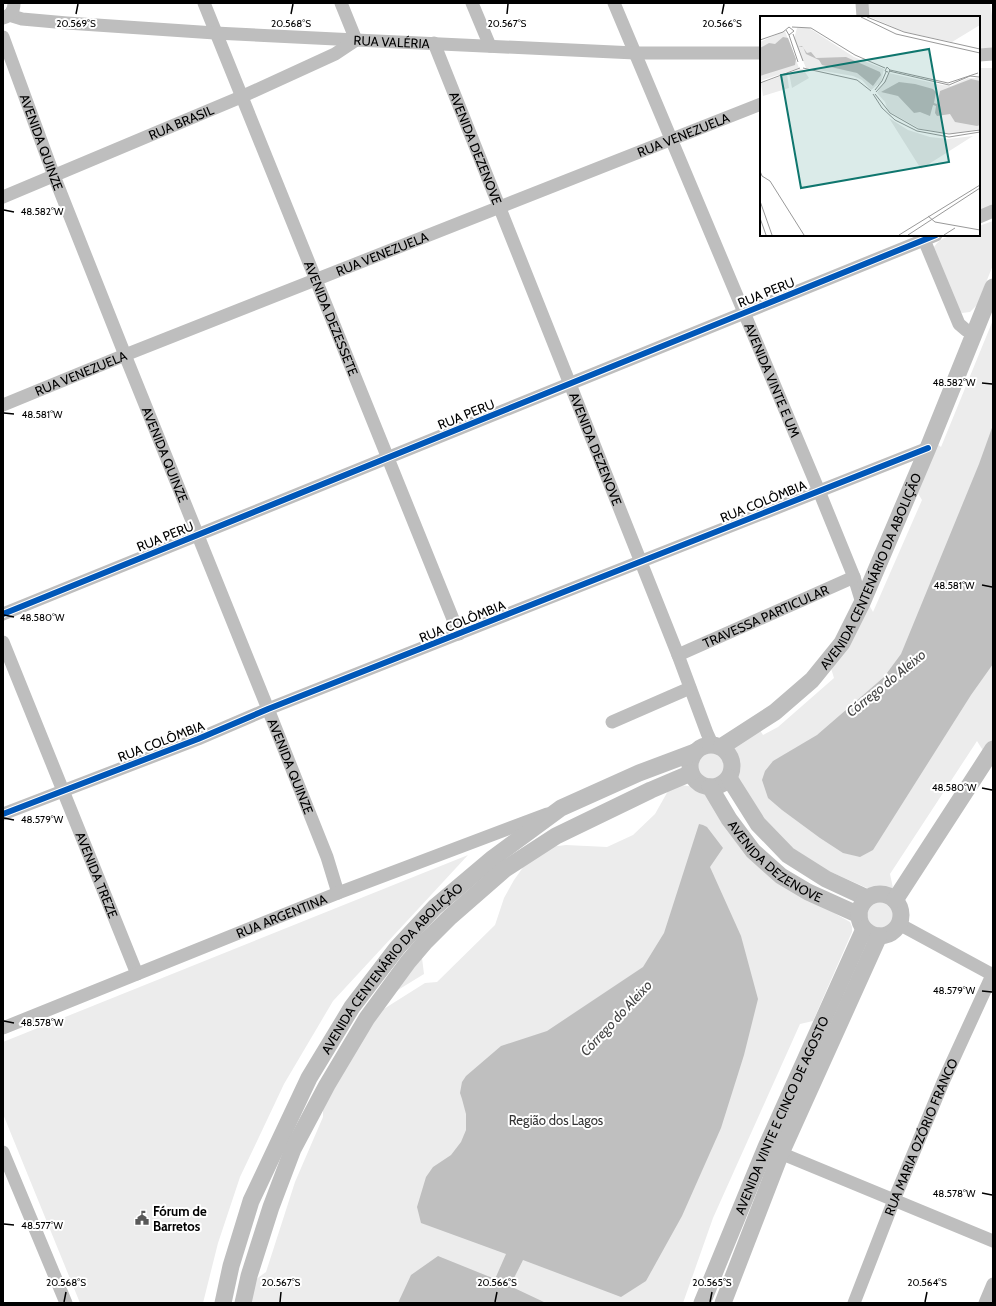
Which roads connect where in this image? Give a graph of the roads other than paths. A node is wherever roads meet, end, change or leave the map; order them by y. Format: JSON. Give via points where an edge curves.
{"nodes":[{"id":1,"x":204,"y":3,"type":"edge"},
{"id":2,"x":341,"y":3,"type":"edge"},
{"id":3,"x":472,"y":3,"type":"edge"},
{"id":4,"x":614,"y":3,"type":"edge"},
{"id":5,"x":862,"y":3,"type":"edge"},
{"id":6,"x":10,"y":11,"type":"edge"},
{"id":7,"x":863,"y":16,"type":"edge"},
{"id":8,"x":215,"y":33,"type":"junction"},
{"id":9,"x":3,"y":37,"type":"edge"},
{"id":10,"x":356,"y":40,"type":"junction"},
{"id":11,"x":434,"y":43,"type":"junction"},
{"id":12,"x":490,"y":46,"type":"junction"},
{"id":13,"x":635,"y":53,"type":"junction"},
{"id":14,"x":760,"y":53,"type":"edge"},
{"id":15,"x":993,"y":54,"type":"edge"},
{"id":16,"x":980,"y":55,"type":"edge"},
{"id":17,"x":241,"y":97,"type":"junction"},
{"id":18,"x":760,"y":104,"type":"edge"},
{"id":19,"x":671,"y":140,"type":"junction"},
{"id":20,"x":54,"y":176,"type":"junction"},
{"id":21,"x":3,"y":197,"type":"edge"},
{"id":22,"x":499,"y":208,"type":"junction"},
{"id":23,"x":993,"y":212,"type":"edge"},
{"id":24,"x":980,"y":217,"type":"edge"},
{"id":25,"x":923,"y":238,"type":"edge"},
{"id":26,"x":315,"y":280,"type":"junction"},
{"id":27,"x":993,"y":287,"type":"edge"},
{"id":28,"x":744,"y":313,"type":"junction"},
{"id":29,"x":975,"y":333,"type":"junction"},
{"id":30,"x":125,"y":355,"type":"junction"},
{"id":31,"x":569,"y":384,"type":"junction"},
{"id":32,"x":3,"y":405,"type":"edge"},
{"id":33,"x":928,"y":448,"type":"junction"},
{"id":34,"x":387,"y":458,"type":"junction"},
{"id":35,"x":819,"y":491,"type":"junction"},
{"id":36,"x":198,"y":535,"type":"junction"},
{"id":37,"x":640,"y":562,"type":"junction"},
{"id":38,"x":854,"y":577,"type":"junction"},
{"id":39,"x":862,"y":603,"type":"junction"},
{"id":40,"x":3,"y":614,"type":"edge"},
{"id":41,"x":459,"y":634,"type":"junction"},
{"id":42,"x":3,"y":642,"type":"edge"},
{"id":43,"x":678,"y":655,"type":"junction"},
{"id":44,"x":690,"y":688,"type":"junction"},
{"id":45,"x":268,"y":709,"type":"junction"},
{"id":46,"x":612,"y":722,"type":"dead end"},
{"id":47,"x":717,"y":745,"type":"junction"},
{"id":48,"x":993,"y":749,"type":"edge"},
{"id":49,"x":695,"y":752,"type":"junction"},
{"id":50,"x":691,"y":773,"type":"junction"},
{"id":51,"x":729,"y":778,"type":"junction"},
{"id":52,"x":710,"y":787,"type":"junction"},
{"id":53,"x":63,"y":790,"type":"junction"},
{"id":54,"x":561,"y":808,"type":"junction"},
{"id":55,"x":3,"y":814,"type":"edge"},
{"id":56,"x":338,"y":893,"type":"junction"},
{"id":57,"x":867,"y":898,"type":"junction"},
{"id":58,"x":895,"y":900,"type":"junction"},
{"id":59,"x":899,"y":924,"type":"junction"},
{"id":60,"x":867,"y":927,"type":"junction"},
{"id":61,"x":138,"y":974,"type":"junction"},
{"id":62,"x":993,"y":974,"type":"edge"},
{"id":63,"x":3,"y":1028,"type":"edge"},
{"id":64,"x":766,"y":1147,"type":"junction"},
{"id":65,"x":3,"y":1152,"type":"edge"},
{"id":66,"x":781,"y":1153,"type":"junction"},
{"id":67,"x":894,"y":1200,"type":"junction"},
{"id":68,"x":993,"y":1241,"type":"edge"},
{"id":69,"x":993,"y":1284,"type":"edge"},
{"id":70,"x":66,"y":1303,"type":"edge"},
{"id":71,"x":223,"y":1303,"type":"edge"},
{"id":72,"x":243,"y":1303,"type":"edge"},
{"id":73,"x":702,"y":1303,"type":"edge"},
{"id":74,"x":723,"y":1303,"type":"edge"},
{"id":75,"x":854,"y":1303,"type":"edge"},
{"id":76,"x":985,"y":1303,"type":"edge"}],
"edges":[{"from":1,"to":8,"type":"street","name":"AVENIDA DEZESSETE"},
{"from":2,"to":10,"type":"street"},
{"from":3,"to":12,"type":"street"},
{"from":4,"to":13,"type":"street","name":"AVENIDA VINTE E UM"},
{"from":5,"to":7,"type":"street"},
{"from":6,"to":8,"type":"street","name":"RUA VALÉRIA","via":[[22,19]]},
{"from":8,"to":10,"type":"street","name":"RUA VALÉRIA"},
{"from":8,"to":17,"type":"street","name":"AVENIDA DEZESSETE"},
{"from":9,"to":20,"type":"street","name":"AVENIDA QUINZE"},
{"from":10,"to":11,"type":"street","name":"RUA VALÉRIA"},
{"from":10,"to":17,"type":"street","name":"RUA BRASIL","via":[[335,54]]},
{"from":11,"to":12,"type":"street","name":"RUA VALÉRIA"},
{"from":11,"to":22,"type":"street","name":"AVENIDA DEZENOVE"},
{"from":12,"to":13,"type":"street","name":"RUA VALÉRIA"},
{"from":13,"to":14,"type":"street","name":"RUA VALÉRIA"},
{"from":13,"to":19,"type":"street","name":"AVENIDA VINTE E UM"},
{"from":15,"to":16,"type":"street"},
{"from":17,"to":20,"type":"street","name":"RUA BRASIL"},
{"from":17,"to":26,"type":"street","name":"AVENIDA DEZESSETE"},
{"from":18,"to":19,"type":"street","name":"RUA VENEZUELA"},
{"from":19,"to":22,"type":"street","name":"RUA VENEZUELA"},
{"from":19,"to":28,"type":"street","name":"AVENIDA VINTE E UM"},
{"from":20,"to":21,"type":"street","name":"RUA BRASIL"},
{"from":20,"to":30,"type":"street","name":"AVENIDA QUINZE"},
{"from":22,"to":26,"type":"street","name":"RUA VENEZUELA"},
{"from":22,"to":31,"type":"street","name":"AVENIDA DEZENOVE"},
{"from":23,"to":24,"type":"street"},
{"from":25,"to":28,"type":"street","name":"RUA PERU"},
{"from":25,"to":29,"type":"street","via":[[959,324]]},
{"from":26,"to":30,"type":"street","name":"RUA VENEZUELA"},
{"from":26,"to":34,"type":"street","name":"AVENIDA DEZESSETE"},
{"from":27,"to":29,"type":"street","name":"AVENIDA CENTENÁRIO DA ABOLIÇÃO"},
{"from":28,"to":31,"type":"street","name":"RUA PERU"},
{"from":28,"to":35,"type":"street","name":"AVENIDA VINTE E UM"},
{"from":29,"to":33,"type":"street","name":"AVENIDA CENTENÁRIO DA ABOLIÇÃO"},
{"from":30,"to":32,"type":"street","name":"RUA VENEZUELA"},
{"from":30,"to":36,"type":"street","name":"AVENIDA QUINZE"},
{"from":31,"to":34,"type":"street","name":"RUA PERU"},
{"from":31,"to":37,"type":"street","name":"AVENIDA DEZENOVE"},
{"from":33,"to":35,"type":"street","name":"RUA COLÔMBIA"},
{"from":33,"to":39,"type":"street","name":"AVENIDA CENTENÁRIO DA ABOLIÇÃO"},
{"from":34,"to":36,"type":"street","name":"RUA PERU"},
{"from":34,"to":41,"type":"street","name":"AVENIDA DEZESSETE"},
{"from":35,"to":37,"type":"street","name":"RUA COLÔMBIA"},
{"from":35,"to":38,"type":"street","name":"AVENIDA VINTE E UM"},
{"from":36,"to":40,"type":"street","name":"RUA PERU"},
{"from":36,"to":45,"type":"street","name":"AVENIDA QUINZE"},
{"from":37,"to":41,"type":"street","name":"RUA COLÔMBIA"},
{"from":37,"to":43,"type":"street","name":"AVENIDA DEZENOVE"},
{"from":38,"to":39,"type":"street","name":"AVENIDA VINTE E UM"},
{"from":38,"to":43,"type":"street","name":"TRAVESSA PARTICULAR"},
{"from":39,"to":47,"type":"street","name":"AVENIDA CENTENÁRIO DA ABOLIÇÃO","via":[[842,643],[812,680],[774,712]]},
{"from":41,"to":45,"type":"street","name":"RUA COLÔMBIA"},
{"from":42,"to":53,"type":"street","name":"AVENIDA TREZE"},
{"from":43,"to":44,"type":"street","name":"AVENIDA DEZENOVE"},
{"from":44,"to":46,"type":"street"},
{"from":44,"to":47,"type":"street","name":"AVENIDA DEZENOVE","via":[[707,733]]},
{"from":45,"to":53,"type":"street","name":"RUA COLÔMBIA","via":[[198,739]]},
{"from":45,"to":56,"type":"street","name":"AVENIDA QUINZE","via":[[327,857]]},
{"from":47,"to":49,"type":"street","via":[[704,746]]},
{"from":47,"to":51,"type":"street","via":[[731,757],[733,764]]},
{"from":48,"to":58,"type":"street"},
{"from":49,"to":50,"type":"street","via":[[690,762]]},
{"from":49,"to":54,"type":"street","name":"AVENIDA CENTENÁRIO DA ABOLIÇÃO","via":[[639,773]]},
{"from":50,"to":52,"type":"street","via":[[699,783]]},
{"from":50,"to":72,"type":"street","name":"AVENIDA CENTENÁRIO DA ABOLIÇÃO","via":[[556,836],[505,869],[450,917],[408,962],[367,1018],[327,1085],[294,1149],[271,1207]]},
{"from":51,"to":52,"type":"street","via":[[721,785]]},
{"from":51,"to":57,"type":"street","name":"AVENIDA DEZENOVE","via":[[758,824],[788,855],[826,879]]},
{"from":52,"to":60,"type":"street","name":"AVENIDA DEZENOVE","via":[[729,819],[753,851],[781,876]]},
{"from":53,"to":55,"type":"street","name":"RUA COLÔMBIA"},
{"from":53,"to":61,"type":"street","name":"AVENIDA TREZE"},
{"from":54,"to":56,"type":"street","name":"RUA ARGENTINA"},
{"from":54,"to":71,"type":"street","name":"AVENIDA CENTENÁRIO DA ABOLIÇÃO","via":[[493,858],[435,907],[397,948],[352,1007],[309,1078],[251,1201],[231,1266]]},
{"from":56,"to":61,"type":"street","name":"RUA ARGENTINA"},
{"from":57,"to":58,"type":"street","via":[[876,894],[887,894]]},
{"from":57,"to":60,"type":"street","via":[[861,905]]},
{"from":58,"to":59,"type":"street","via":[[900,907]]},
{"from":59,"to":60,"type":"street","via":[[887,935]]},
{"from":59,"to":62,"type":"street"},
{"from":60,"to":64,"type":"street","name":"AVENIDA VINTE E CINCO DE AGOSTO"},
{"from":60,"to":66,"type":"street","name":"AVENIDA VINTE E CINCO DE AGOSTO"},
{"from":61,"to":63,"type":"street","name":"RUA ARGENTINA"},
{"from":62,"to":67,"type":"street","name":"RUA MARIA OZÓRIO FRANCO"},
{"from":64,"to":66,"type":"street"},
{"from":64,"to":73,"type":"street","name":"AVENIDA VINTE E CINCO DE AGOSTO"},
{"from":65,"to":70,"type":"street"},
{"from":66,"to":67,"type":"street"},
{"from":66,"to":74,"type":"street","name":"AVENIDA VINTE E CINCO DE AGOSTO"},
{"from":67,"to":68,"type":"street"},
{"from":67,"to":75,"type":"street","name":"RUA MARIA OZÓRIO FRANCO"},
{"from":69,"to":76,"type":"street"}]}
